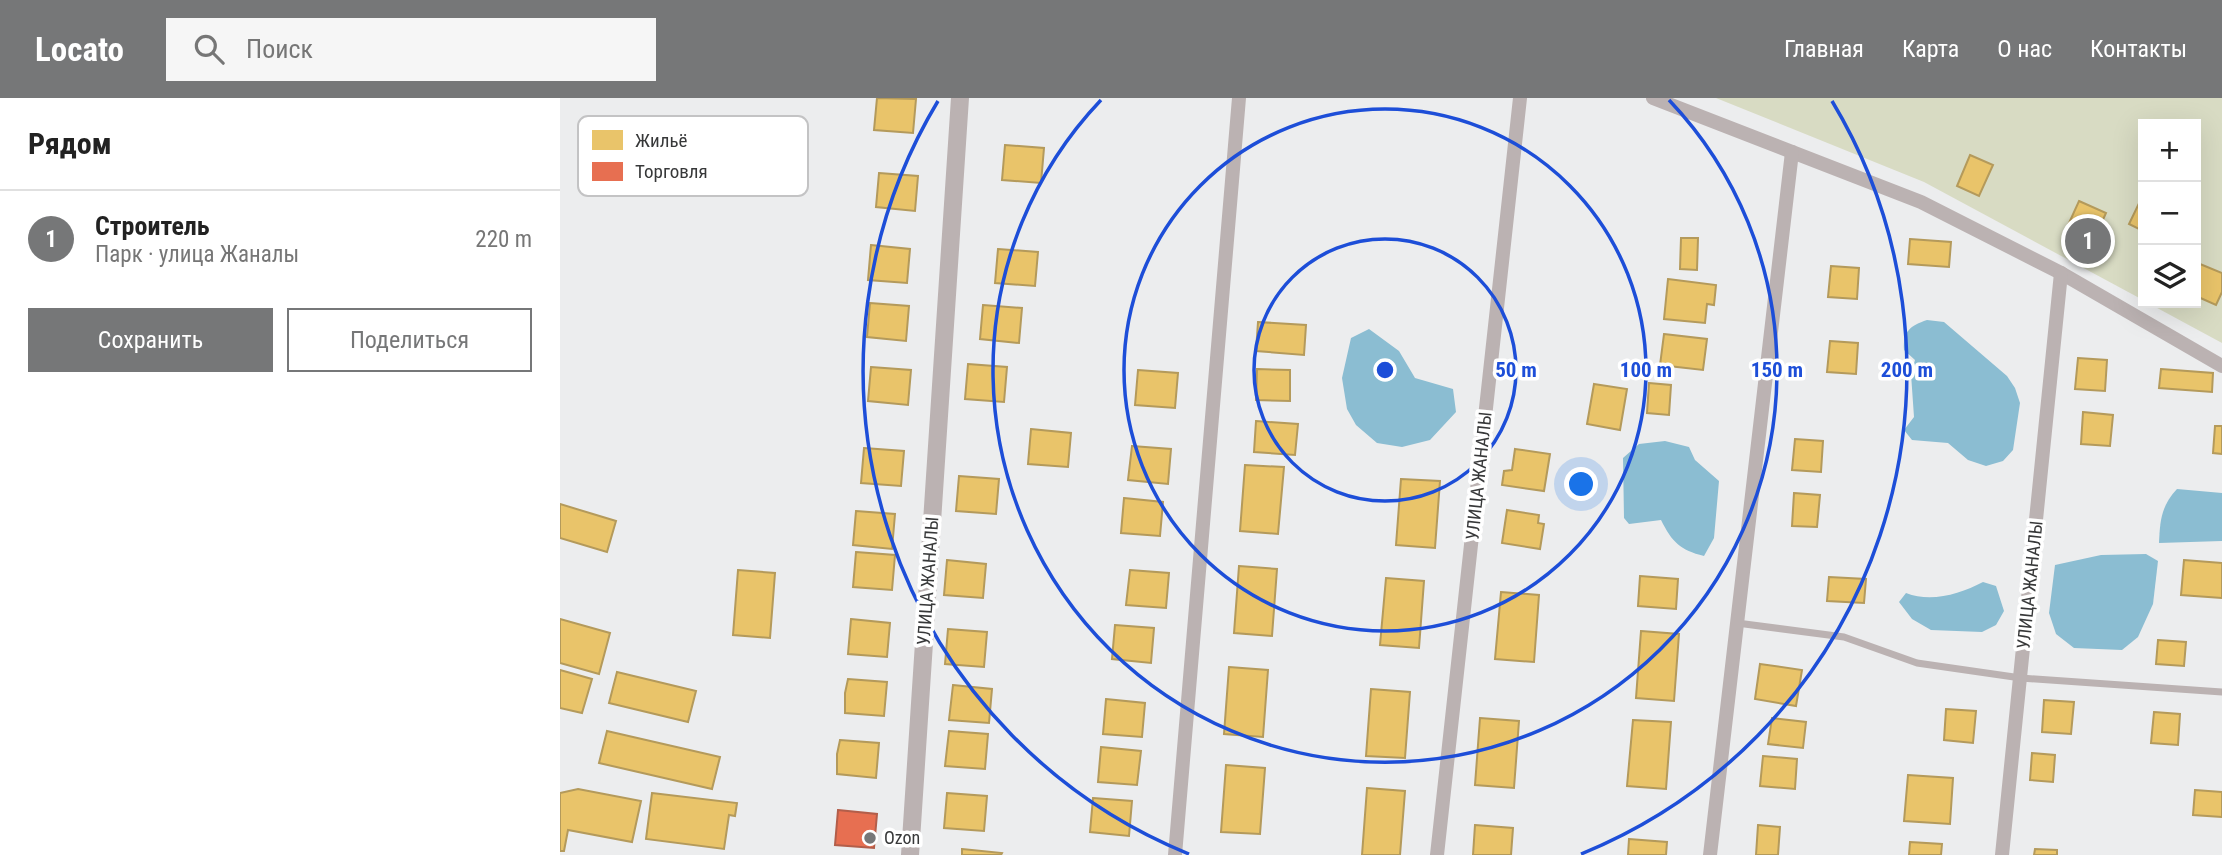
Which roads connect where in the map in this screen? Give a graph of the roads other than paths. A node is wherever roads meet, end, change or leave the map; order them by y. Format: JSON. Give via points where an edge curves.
{"nodes":[{"id":1,"x":960,"y":98,"type":"edge"},
{"id":2,"x":1239,"y":98,"type":"edge"},
{"id":3,"x":1520,"y":98,"type":"edge"},
{"id":4,"x":1653,"y":98,"type":"edge"},
{"id":5,"x":1792,"y":152,"type":"junction"},
{"id":6,"x":2061,"y":272,"type":"junction"},
{"id":7,"x":2222,"y":366,"type":"edge"},
{"id":8,"x":1737,"y":623,"type":"junction"},
{"id":9,"x":2021,"y":678,"type":"junction"},
{"id":10,"x":2222,"y":692,"type":"edge"},
{"id":11,"x":910,"y":855,"type":"edge"},
{"id":12,"x":1175,"y":855,"type":"edge"},
{"id":13,"x":1437,"y":855,"type":"edge"},
{"id":14,"x":1710,"y":855,"type":"edge"},
{"id":15,"x":2002,"y":855,"type":"edge"}],
"edges":[{"from":1,"to":11,"type":"street","name":"УЛИЦА ЖАНАЛЫ"},
{"from":2,"to":12,"type":"street"},
{"from":3,"to":13,"type":"street","name":"УЛИЦА ЖАНАЛЫ"},
{"from":4,"to":5,"type":"street"},
{"from":5,"to":6,"type":"street","via":[[1921,202]]},
{"from":5,"to":8,"type":"street"},
{"from":6,"to":7,"type":"street"},
{"from":6,"to":9,"type":"street","name":"УЛИЦА ЖАНАЛЫ"},
{"from":8,"to":9,"type":"lane","via":[[1844,637],[1917,663]]},
{"from":8,"to":14,"type":"street"},
{"from":9,"to":10,"type":"lane"},
{"from":9,"to":15,"type":"street","name":"УЛИЦА ЖАНАЛЫ"}]}
